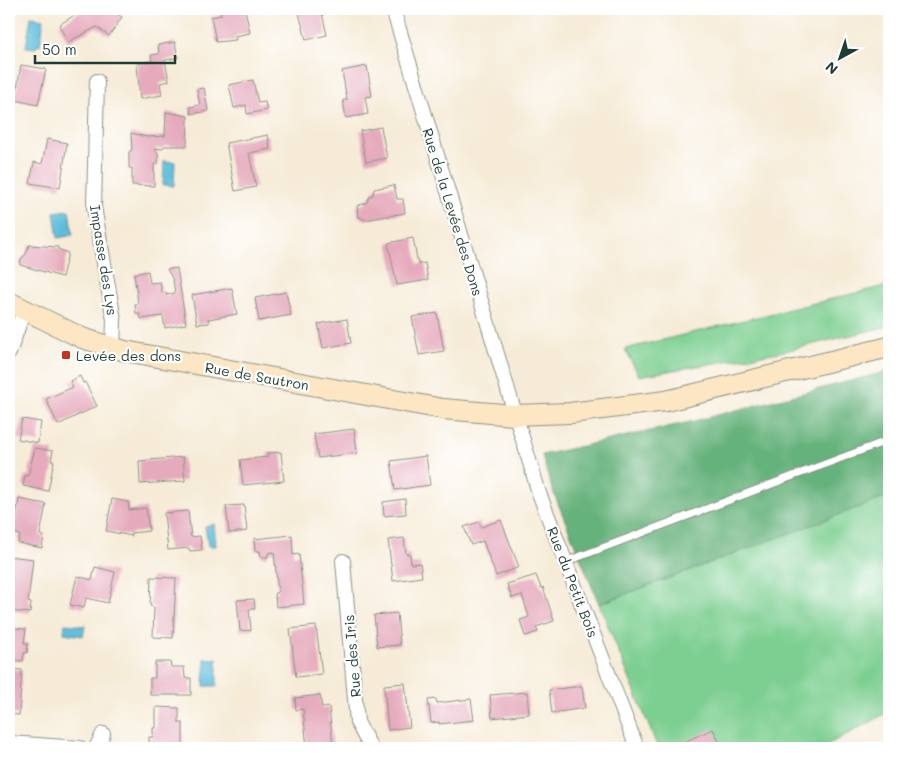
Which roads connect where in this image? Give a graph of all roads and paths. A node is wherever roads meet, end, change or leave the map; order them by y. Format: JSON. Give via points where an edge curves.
{"nodes":[{"id":1,"x":393,"y":9,"type":"edge"},
{"id":2,"x":97,"y":81,"type":"dead end"},
{"id":3,"x":16,"y":306,"type":"edge"},
{"id":4,"x":889,"y":347,"type":"edge"},
{"id":5,"x":113,"y":348,"type":"junction"},
{"id":6,"x":9,"y":352,"type":"edge"},
{"id":7,"x":514,"y":415,"type":"junction"},
{"id":8,"x":889,"y":440,"type":"edge"},
{"id":9,"x":343,"y":561,"type":"dead end"},
{"id":10,"x":565,"y":562,"type":"junction"},
{"id":11,"x":103,"y":734,"type":"dead end"},
{"id":12,"x":9,"y":743,"type":"edge"},
{"id":13,"x":80,"y":748,"type":"edge"},
{"id":14,"x":96,"y":748,"type":"edge"},
{"id":15,"x":371,"y":748,"type":"edge"},
{"id":16,"x":636,"y":748,"type":"edge"}],
"edges":[{"from":1,"to":7,"type":"street","name":"Rue de la Levée des Dons"},
{"from":2,"to":5,"type":"street","name":"Impasse des Lys","via":[[94,207],[114,320]]},
{"from":3,"to":5,"type":"street","name":"Rue de Sautron","via":[[82,338]]},
{"from":3,"to":6,"type":"street"},
{"from":4,"to":7,"type":"street","name":"Rue de Sautron","via":[[666,401],[570,413]]},
{"from":5,"to":7,"type":"street","name":"Rue de Sautron","via":[[443,409]]},
{"from":7,"to":10,"type":"street","name":"Rue du Petit Bois"},
{"from":8,"to":10,"type":"lane"},
{"from":9,"to":15,"type":"street","name":"Rue des Iris","via":[[357,722]]},
{"from":10,"to":16,"type":"street","name":"Rue du Petit Bois"},
{"from":11,"to":14,"type":"street"},
{"from":12,"to":13,"type":"street"}]}
